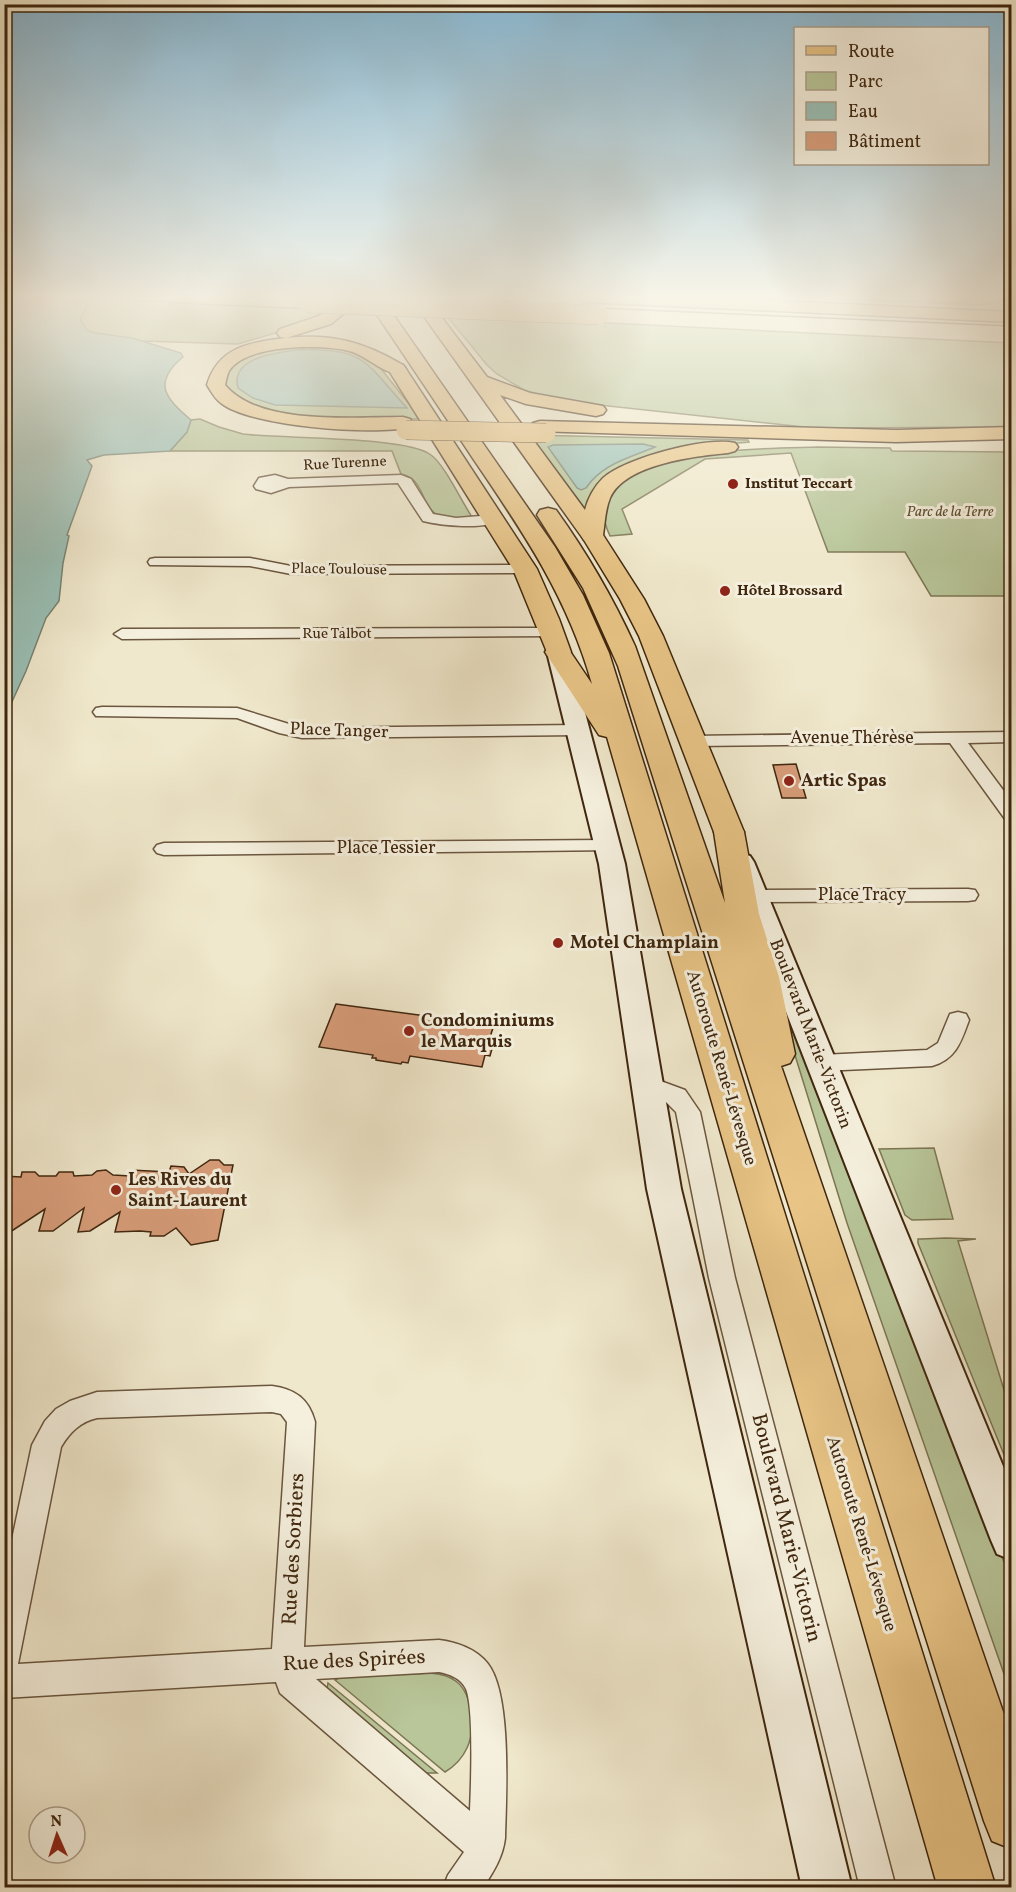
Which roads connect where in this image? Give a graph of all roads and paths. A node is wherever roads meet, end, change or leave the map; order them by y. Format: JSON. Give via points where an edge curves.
{"nodes":[{"id":1,"x":201,"y":385,"type":"edge"},
{"id":2,"x":216,"y":385,"type":"edge"},
{"id":3,"x":407,"y":385,"type":"edge"},
{"id":4,"x":432,"y":385,"type":"edge"},
{"id":5,"x":455,"y":385,"type":"edge"},
{"id":6,"x":485,"y":385,"type":"edge"},
{"id":7,"x":493,"y":385,"type":"edge"},
{"id":8,"x":404,"y":427,"type":"junction"},
{"id":9,"x":1011,"y":433,"type":"edge"},
{"id":10,"x":808,"y":437,"type":"junction"},
{"id":11,"x":1011,"y":443,"type":"edge"},
{"id":12,"x":285,"y":483,"type":"dead end"},
{"id":13,"x":493,"y":519,"type":"junction"},
{"id":14,"x":592,"y":536,"type":"junction"},
{"id":15,"x":155,"y":562,"type":"dead end"},
{"id":16,"x":525,"y":569,"type":"junction"},
{"id":17,"x":122,"y":634,"type":"dead end"},
{"id":18,"x":555,"y":643,"type":"junction"},
{"id":19,"x":102,"y":712,"type":"dead end"},
{"id":20,"x":579,"y":730,"type":"junction"},
{"id":21,"x":956,"y":737,"type":"junction"},
{"id":22,"x":1011,"y":737,"type":"edge"},
{"id":23,"x":692,"y":741,"type":"junction"},
{"id":24,"x":628,"y":758,"type":"junction"},
{"id":25,"x":1011,"y":815,"type":"edge"},
{"id":26,"x":729,"y":832,"type":"junction"},
{"id":27,"x":608,"y":846,"type":"junction"},
{"id":28,"x":164,"y":849,"type":"dead end"},
{"id":29,"x":968,"y":895,"type":"dead end"},
{"id":30,"x":755,"y":896,"type":"junction"},
{"id":31,"x":958,"y":1020,"type":"dead end"},
{"id":32,"x":821,"y":1062,"type":"junction"},
{"id":33,"x":647,"y":1085,"type":"junction"},
{"id":34,"x":805,"y":1194,"type":"junction"},
{"id":35,"x":1011,"y":1540,"type":"edge"},
{"id":36,"x":4,"y":1657,"type":"edge"},
{"id":37,"x":287,"y":1665,"type":"junction"},
{"id":38,"x":4,"y":1681,"type":"edge"},
{"id":39,"x":1011,"y":1821,"type":"edge"},
{"id":40,"x":486,"y":1848,"type":"junction"},
{"id":41,"x":461,"y":1887,"type":"edge"},
{"id":42,"x":827,"y":1887,"type":"edge"},
{"id":43,"x":878,"y":1887,"type":"edge"},
{"id":44,"x":967,"y":1887,"type":"edge"}],
"edges":[{"from":1,"to":8,"type":"main road","via":[[219,407],[261,422],[297,427]]},
{"from":2,"to":8,"type":"main road","via":[[233,404],[262,415]]},
{"from":3,"to":13,"type":"main road","name":"Boulevard Marie-Victorin"},
{"from":4,"to":24,"type":"main road","name":"Autoroute René-Lévesque","via":[[560,574],[596,653]]},
{"from":5,"to":34,"type":"main road","via":[[568,543],[607,610],[643,701]]},
{"from":6,"to":14,"type":"main road","name":"Boulevard Marie-Victorin"},
{"from":7,"to":10,"type":"main road","via":[[520,396],[567,406]]},
{"from":8,"to":10,"type":"main road","bridge":true},
{"from":9,"to":10,"type":"main road"},
{"from":10,"to":11,"type":"main road","via":[[933,444]]},
{"from":10,"to":14,"type":"main road","via":[[700,450],[639,466],[605,489]]},
{"from":12,"to":13,"type":"street","name":"Rue Turenne","via":[[401,479],[428,518],[456,522]]},
{"from":13,"to":16,"type":"main road","name":"Boulevard Marie-Victorin"},
{"from":14,"to":23,"type":"main road","name":"Boulevard Marie-Victorin","via":[[651,636]]},
{"from":15,"to":16,"type":"street","name":"Place Toulouse","via":[[250,562],[291,570]]},
{"from":16,"to":18,"type":"main road","name":"Boulevard Marie-Victorin"},
{"from":17,"to":18,"type":"street","name":"Rue Talbot"},
{"from":18,"to":20,"type":"main road","name":"Boulevard Marie-Victorin"},
{"from":18,"to":24,"type":"main road"},
{"from":19,"to":20,"type":"street","name":"Place Tanger","via":[[237,713],[302,733]]},
{"from":20,"to":27,"type":"main road","name":"Boulevard Marie-Victorin"},
{"from":21,"to":22,"type":"street","name":"Avenue Thérèse"},
{"from":21,"to":23,"type":"street","name":"Avenue Thérèse"},
{"from":21,"to":25,"type":"street"},
{"from":23,"to":26,"type":"main road","name":"Boulevard Marie-Victorin"},
{"from":24,"to":44,"type":"main road","name":"Autoroute René-Lévesque"},
{"from":26,"to":30,"type":"main road","name":"Boulevard Marie-Victorin"},
{"from":26,"to":34,"type":"main road","via":[[743,914],[762,977]]},
{"from":27,"to":28,"type":"street","name":"Place Tessier"},
{"from":27,"to":33,"type":"main road","name":"Boulevard Marie-Victorin"},
{"from":29,"to":30,"type":"street","name":"Place Tracy"},
{"from":30,"to":32,"type":"main road","name":"Boulevard Marie-Victorin"},
{"from":31,"to":32,"type":"street","via":[[947,1048],[932,1058]]},
{"from":32,"to":35,"type":"main road","name":"Boulevard Marie-Victorin"},
{"from":33,"to":42,"type":"main road","name":"Boulevard Marie-Victorin","via":[[664,1189]]},
{"from":33,"to":43,"type":"street","name":"Boulevard Marie-Victorin","via":[[675,1094],[688,1112],[722,1278]]},
{"from":34,"to":39,"type":"main road"},
{"from":36,"to":37,"type":"street","name":"Rue des Sorbiers","via":[[47,1445],[57,1426],[78,1410],[97,1405],[272,1399],[296,1408],[301,1422]]},
{"from":37,"to":38,"type":"street","name":"Rue des Spirées"},
{"from":37,"to":40,"type":"street","via":[[291,1682]]},
{"from":37,"to":40,"type":"street","name":"Rue des Spirées","via":[[439,1656],[468,1666],[482,1686],[486,1705]]},
{"from":40,"to":41,"type":"street"}]}
